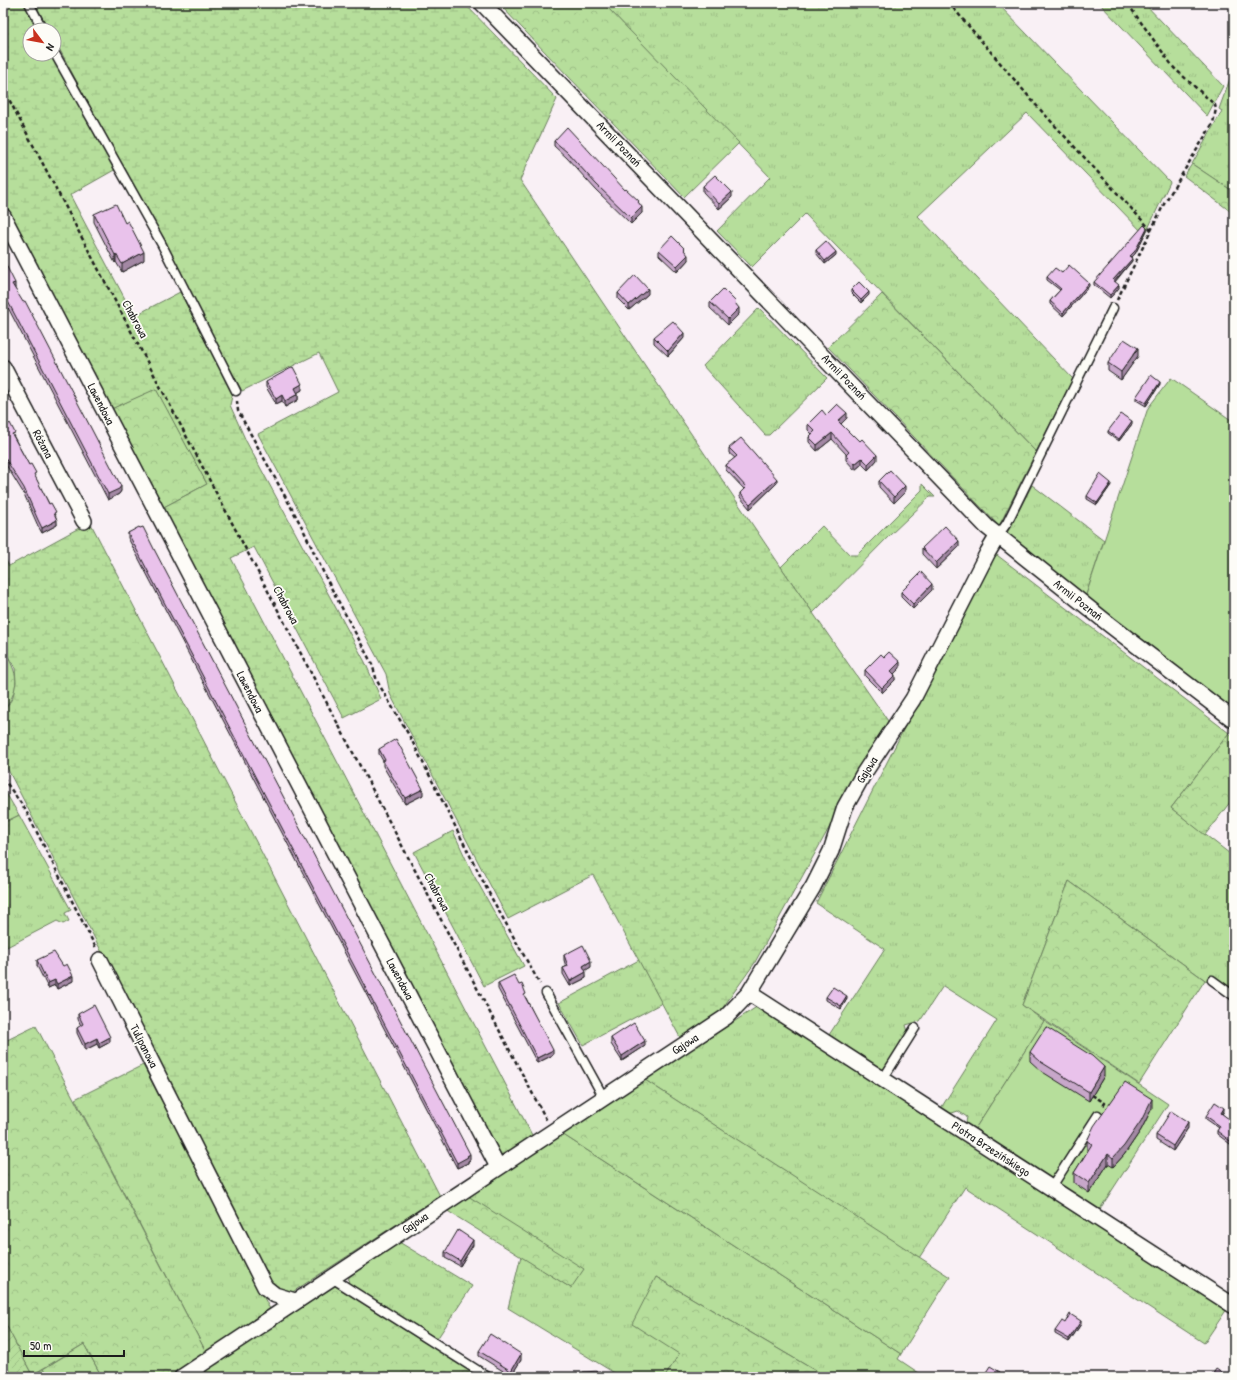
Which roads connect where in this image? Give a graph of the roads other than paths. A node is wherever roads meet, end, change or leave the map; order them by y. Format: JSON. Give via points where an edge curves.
{"nodes":[{"id":1,"x":29,"y":3,"type":"edge"},
{"id":2,"x":482,"y":3,"type":"edge"},
{"id":3,"x":39,"y":22,"type":"edge"},
{"id":4,"x":60,"y":62,"type":"edge"},
{"id":5,"x":3,"y":216,"type":"edge"},
{"id":6,"x":1113,"y":308,"type":"road end"},
{"id":7,"x":3,"y":367,"type":"edge"},
{"id":8,"x":236,"y":390,"type":"road end"},
{"id":9,"x":84,"y":521,"type":"dead end"},
{"id":10,"x":998,"y":536,"type":"junction"},
{"id":11,"x":1234,"y":720,"type":"edge"},
{"id":12,"x":100,"y":960,"type":"road end"},
{"id":13,"x":1212,"y":980,"type":"dead end"},
{"id":14,"x":546,"y":993,"type":"road end"},
{"id":15,"x":749,"y":993,"type":"junction"},
{"id":16,"x":1234,"y":996,"type":"edge"},
{"id":17,"x":916,"y":1028,"type":"dead end"},
{"id":18,"x":883,"y":1079,"type":"junction"},
{"id":19,"x":604,"y":1098,"type":"junction"},
{"id":20,"x":1098,"y":1115,"type":"dead end"},
{"id":21,"x":498,"y":1167,"type":"junction"},
{"id":22,"x":1051,"y":1188,"type":"junction"},
{"id":23,"x":332,"y":1278,"type":"junction"},
{"id":24,"x":295,"y":1301,"type":"junction"},
{"id":25,"x":1234,"y":1306,"type":"edge"},
{"id":26,"x":183,"y":1377,"type":"edge"},
{"id":27,"x":488,"y":1377,"type":"edge"}],
"edges":[{"from":1,"to":3,"type":"lane"},
{"from":2,"to":10,"type":"street","name":"Armii Poznań"},
{"from":4,"to":8,"type":"lane","via":[[161,243]]},
{"from":5,"to":21,"type":"street","name":"Lawendowa"},
{"from":6,"to":10,"type":"lane"},
{"from":7,"to":9,"type":"street","name":"Różana"},
{"from":10,"to":11,"type":"street","name":"Armii Poznań"},
{"from":10,"to":15,"type":"street","name":"Gajowa","via":[[913,700],[845,807],[831,851],[813,887]]},
{"from":12,"to":24,"type":"street","name":"Tulipanowa","via":[[266,1287],[275,1295]]},
{"from":13,"to":16,"type":"lane"},
{"from":14,"to":19,"type":"lane"},
{"from":15,"to":18,"type":"street","name":"Piotra Brzezińskiego"},
{"from":15,"to":19,"type":"street","name":"Gajowa","via":[[726,1017]]},
{"from":17,"to":18,"type":"lane"},
{"from":18,"to":22,"type":"street","name":"Piotra Brzezińskiego"},
{"from":19,"to":21,"type":"street","name":"Gajowa"},
{"from":20,"to":22,"type":"lane"},
{"from":21,"to":23,"type":"street","name":"Gajowa"},
{"from":22,"to":25,"type":"street","name":"Piotra Brzezińskiego"},
{"from":23,"to":24,"type":"street","name":"Gajowa"},
{"from":23,"to":27,"type":"lane"},
{"from":24,"to":26,"type":"street","name":"Gajowa"}]}
